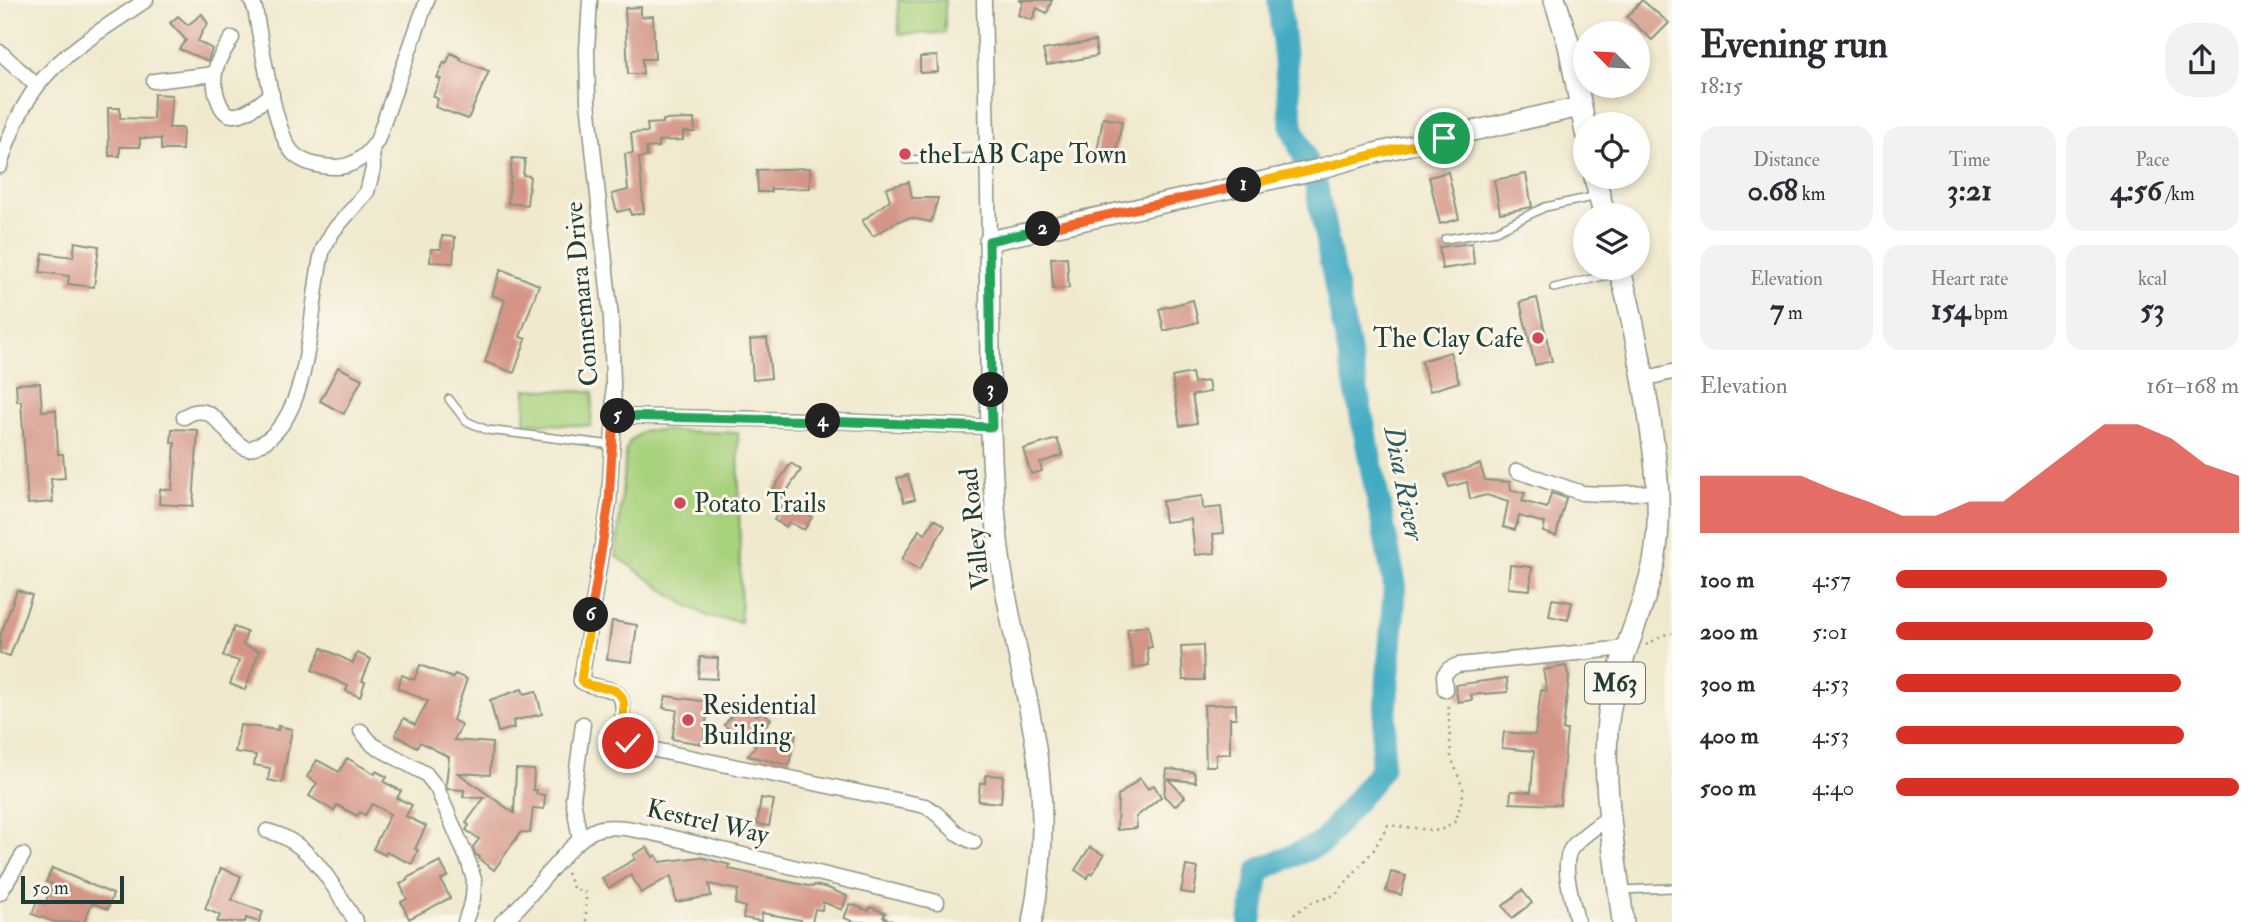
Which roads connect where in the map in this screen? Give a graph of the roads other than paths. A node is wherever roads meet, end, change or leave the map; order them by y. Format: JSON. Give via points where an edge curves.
{"nodes":[{"id":1,"x":146,"y":0,"type":"edge"},
{"id":2,"x":251,"y":0,"type":"edge"},
{"id":3,"x":427,"y":0,"type":"edge"},
{"id":4,"x":590,"y":0,"type":"edge"},
{"id":5,"x":984,"y":0,"type":"edge"},
{"id":6,"x":1556,"y":0,"type":"edge"},
{"id":7,"x":232,"y":38,"type":"dead end"},
{"id":8,"x":0,"y":52,"type":"edge"},
{"id":9,"x":214,"y":74,"type":"junction"},
{"id":10,"x":154,"y":81,"type":"dead end"},
{"id":11,"x":37,"y":86,"type":"junction"},
{"id":12,"x":272,"y":94,"type":"junction"},
{"id":13,"x":1580,"y":107,"type":"junction"},
{"id":14,"x":1581,"y":112,"type":"edge"},
{"id":15,"x":372,"y":148,"type":"junction"},
{"id":16,"x":987,"y":157,"type":"junction"},
{"id":17,"x":906,"y":160,"type":"dead end"},
{"id":18,"x":0,"y":166,"type":"edge"},
{"id":19,"x":1600,"y":196,"type":"edge"},
{"id":20,"x":1445,"y":239,"type":"dead end"},
{"id":21,"x":989,"y":241,"type":"junction"},
{"id":22,"x":1583,"y":280,"type":"edge"},
{"id":23,"x":1623,"y":280,"type":"edge"},
{"id":24,"x":1554,"y":288,"type":"dead end"},
{"id":25,"x":1672,"y":372,"type":"edge"},
{"id":26,"x":1643,"y":379,"type":"junction"},
{"id":27,"x":449,"y":400,"type":"dead end"},
{"id":28,"x":614,"y":416,"type":"junction"},
{"id":29,"x":184,"y":417,"type":"dead end"},
{"id":30,"x":992,"y":427,"type":"junction"},
{"id":31,"x":612,"y":445,"type":"junction"},
{"id":32,"x":1517,"y":471,"type":"dead end"},
{"id":33,"x":1658,"y":492,"type":"junction"},
{"id":34,"x":1626,"y":648,"type":"junction"},
{"id":35,"x":1445,"y":690,"type":"road end"},
{"id":36,"x":583,"y":724,"type":"dead end"},
{"id":37,"x":362,"y":732,"type":"dead end"},
{"id":38,"x":1610,"y":816,"type":"junction"},
{"id":39,"x":267,"y":831,"type":"dead end"},
{"id":40,"x":580,"y":840,"type":"junction"},
{"id":41,"x":974,"y":842,"type":"dead end"},
{"id":42,"x":23,"y":855,"type":"dead end"},
{"id":43,"x":1672,"y":888,"type":"edge"},
{"id":44,"x":1620,"y":890,"type":"junction"},
{"id":45,"x":0,"y":892,"type":"edge"},
{"id":46,"x":937,"y":902,"type":"dead end"},
{"id":47,"x":356,"y":922,"type":"edge"},
{"id":48,"x":465,"y":922,"type":"edge"},
{"id":49,"x":502,"y":922,"type":"edge"},
{"id":50,"x":1032,"y":922,"type":"edge"},
{"id":51,"x":1577,"y":922,"type":"edge"},
{"id":52,"x":1623,"y":922,"type":"edge"}],
"edges":[{"from":1,"to":11,"type":"street","via":[[54,67]]},
{"from":2,"to":12,"type":"street"},
{"from":3,"to":15,"type":"street","via":[[383,129]]},
{"from":4,"to":28,"type":"street","name":"Connemara Drive","via":[[588,101],[611,318]]},
{"from":5,"to":16,"type":"street","name":"Valley Road"},
{"from":6,"to":13,"type":"main road"},
{"from":7,"to":9,"type":"street"},
{"from":8,"to":11,"type":"street"},
{"from":9,"to":10,"type":"street"},
{"from":9,"to":12,"type":"street","via":[[219,102],[230,115],[247,111]]},
{"from":11,"to":18,"type":"street"},
{"from":12,"to":15,"type":"street","via":[[288,146],[300,159],[339,167],[361,159]]},
{"from":13,"to":14,"type":"main road"},
{"from":13,"to":21,"type":"street"},
{"from":15,"to":29,"type":"street","via":[[367,192],[323,249],[297,398],[284,422],[248,449],[206,414],[193,412]]},
{"from":16,"to":17,"type":"lane"},
{"from":16,"to":21,"type":"street","name":"Valley Road"},
{"from":19,"to":20,"type":"lane","via":[[1545,207],[1496,231]]},
{"from":21,"to":30,"type":"street","name":"Valley Road"},
{"from":22,"to":24,"type":"lane"},
{"from":23,"to":26,"type":"main road","number":"M63"},
{"from":25,"to":26,"type":"street"},
{"from":26,"to":33,"type":"main road","number":"M63"},
{"from":27,"to":31,"type":"lane","via":[[466,422],[487,430]]},
{"from":28,"to":30,"type":"street"},
{"from":28,"to":31,"type":"street","name":"Connemara Drive"},
{"from":30,"to":50,"type":"street","name":"Valley Road","via":[[999,551],[1041,791],[1040,880]]},
{"from":31,"to":41,"type":"street","name":"Connemara Drive","via":[[609,502],[580,678],[621,697],[622,735],[631,745],[925,806]]},
{"from":32,"to":33,"type":"street","via":[[1582,493]]},
{"from":33,"to":34,"type":"main road","number":"M63","via":[[1654,562]]},
{"from":34,"to":35,"type":"street","via":[[1458,665],[1444,675]]},
{"from":34,"to":38,"type":"main road","number":"M63","via":[[1611,696],[1607,730]]},
{"from":36,"to":40,"type":"street","via":[[573,799]]},
{"from":37,"to":48,"type":"street","via":[[373,744],[426,774],[437,788],[474,880]]},
{"from":38,"to":44,"type":"main road","number":"M63"},
{"from":38,"to":51,"type":"street","via":[[1568,855]]},
{"from":39,"to":47,"type":"street","via":[[288,839],[322,868]]},
{"from":40,"to":46,"type":"street","name":"Kestrel Way","via":[[598,828],[621,827]]},
{"from":40,"to":49,"type":"street","name":"Kestrel Way"},
{"from":42,"to":45,"type":"street"},
{"from":43,"to":44,"type":"lane"},
{"from":44,"to":52,"type":"main road","number":"M63"}]}
